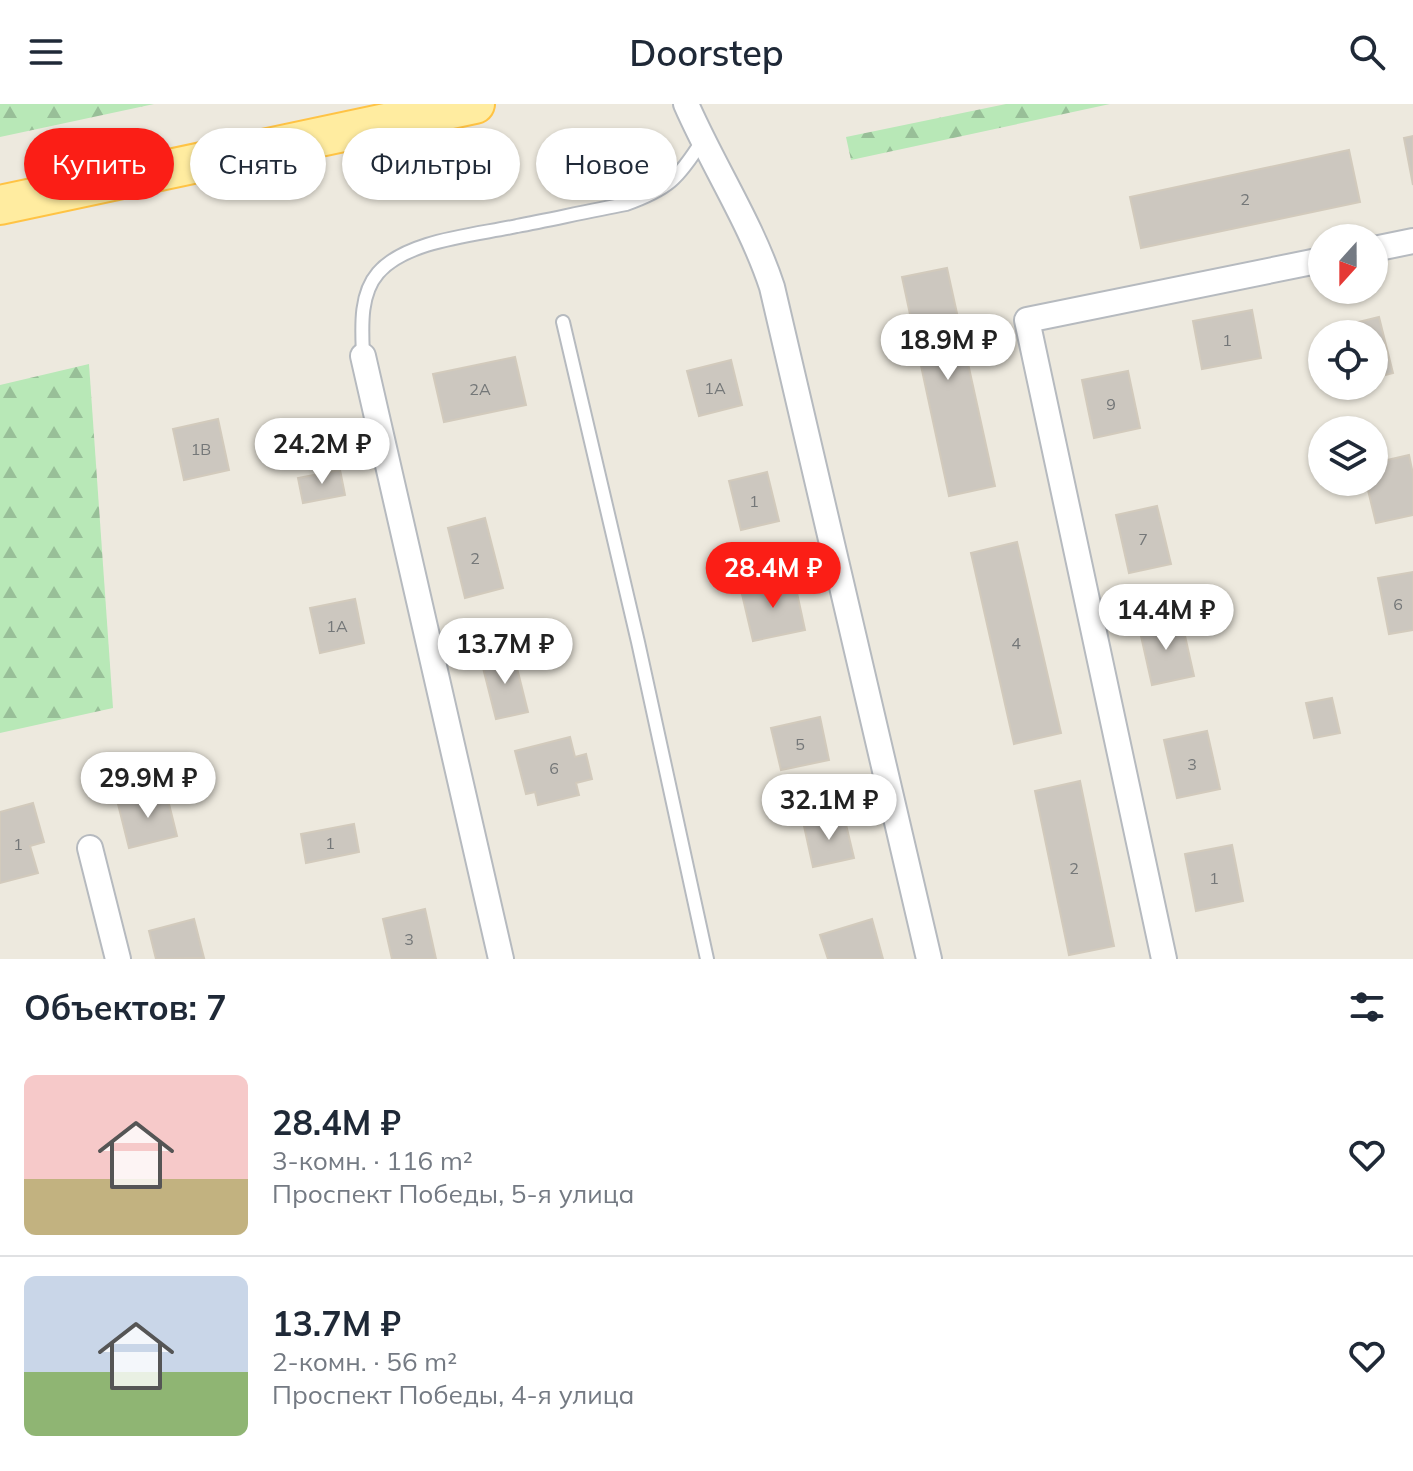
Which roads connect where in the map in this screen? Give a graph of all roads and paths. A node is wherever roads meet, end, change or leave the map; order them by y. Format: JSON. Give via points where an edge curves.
{"nodes":[{"id":1,"x":475,"y":104,"type":"edge"},
{"id":2,"x":686,"y":104,"type":"edge"},
{"id":3,"x":702,"y":141,"type":"junction"},
{"id":4,"x":0,"y":205,"type":"edge"},
{"id":5,"x":1412,"y":245,"type":"edge"},
{"id":6,"x":1388,"y":248,"type":"edge"},
{"id":7,"x":1308,"y":263,"type":"edge"},
{"id":8,"x":563,"y":322,"type":"dead end"},
{"id":9,"x":363,"y":356,"type":"joint"},
{"id":10,"x":90,"y":848,"type":"dead end"},
{"id":11,"x":118,"y":959,"type":"edge"},
{"id":12,"x":501,"y":959,"type":"edge"},
{"id":13,"x":707,"y":959,"type":"edge"},
{"id":14,"x":929,"y":959,"type":"edge"},
{"id":15,"x":1164,"y":959,"type":"edge"}],
"edges":[{"from":1,"to":4,"type":"main road"},
{"from":2,"to":3,"type":"street"},
{"from":3,"to":9,"type":"lane","via":[[673,182],[655,194],[433,244],[394,258],[367,291]]},
{"from":3,"to":14,"type":"street","via":[[761,253],[772,287]]},
{"from":5,"to":6,"type":"street"},
{"from":7,"to":15,"type":"street","via":[[1027,320]]},
{"from":8,"to":13,"type":"lane"},
{"from":9,"to":12,"type":"street"},
{"from":10,"to":11,"type":"street"}]}
